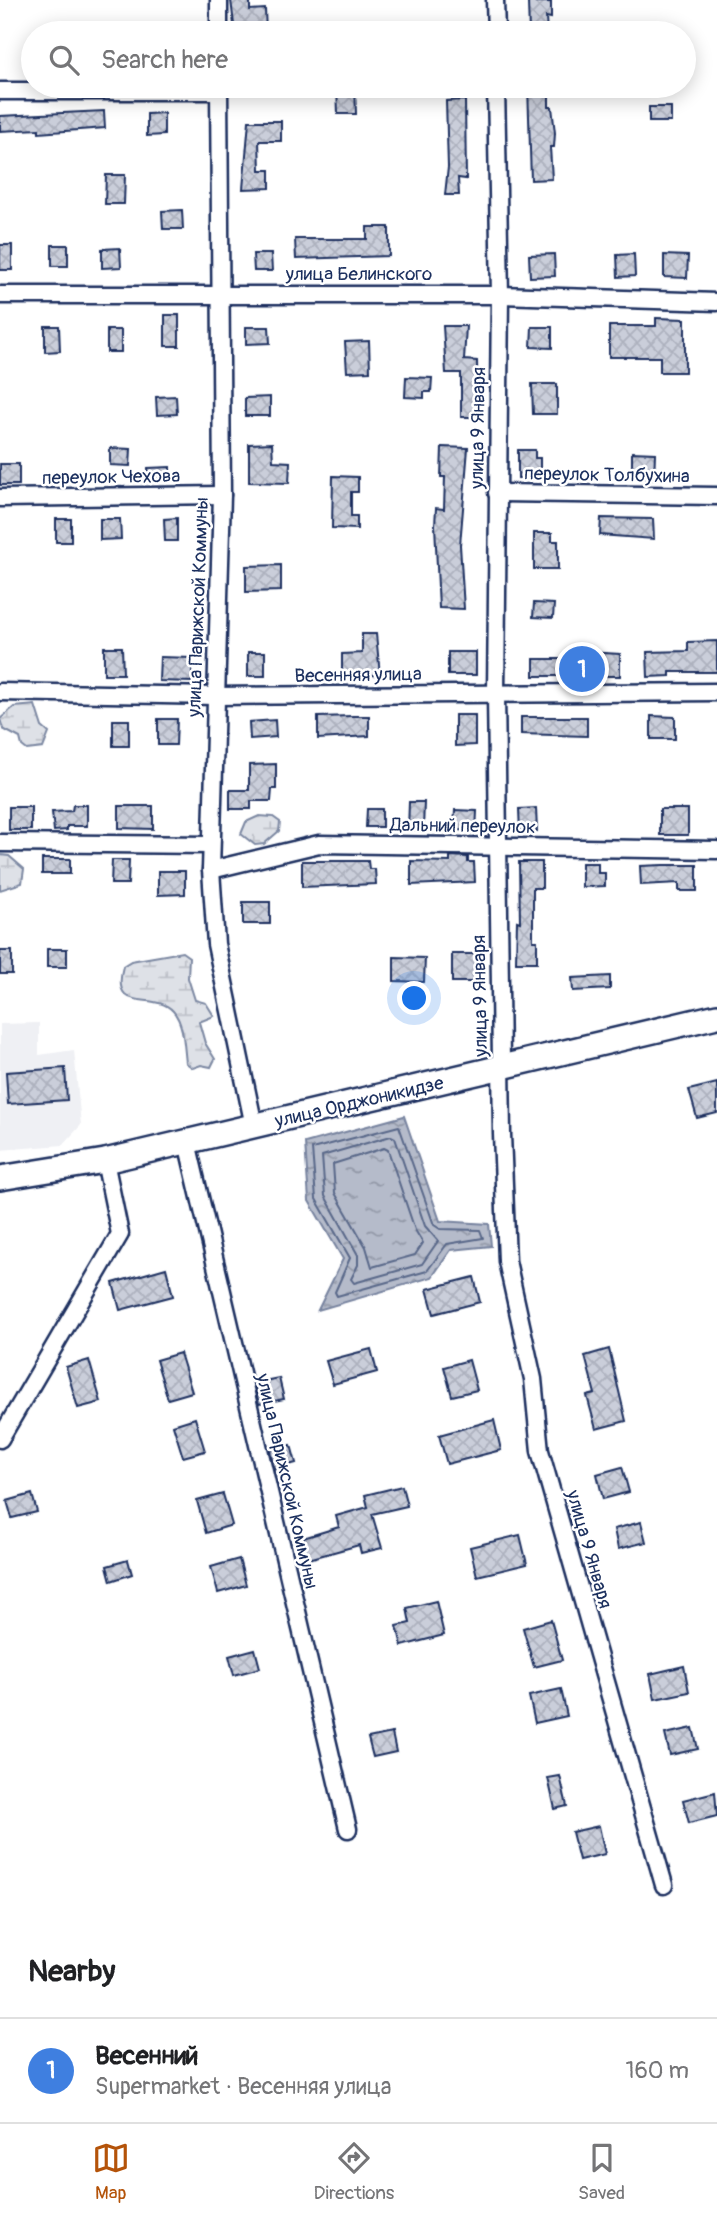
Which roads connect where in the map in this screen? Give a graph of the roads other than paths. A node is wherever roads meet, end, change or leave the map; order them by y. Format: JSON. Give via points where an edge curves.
{"nodes":[{"id":1,"x":219,"y":0,"type":"edge"},
{"id":2,"x":495,"y":0,"type":"edge"},
{"id":3,"x":219,"y":21,"type":"edge"},
{"id":4,"x":496,"y":21,"type":"edge"},
{"id":5,"x":0,"y":91,"type":"edge"},
{"id":6,"x":21,"y":91,"type":"edge"},
{"id":7,"x":219,"y":98,"type":"edge"},
{"id":8,"x":496,"y":98,"type":"edge"},
{"id":9,"x":220,"y":294,"type":"junction"},
{"id":10,"x":0,"y":295,"type":"edge"},
{"id":11,"x":500,"y":295,"type":"junction"},
{"id":12,"x":717,"y":302,"type":"edge"},
{"id":13,"x":497,"y":493,"type":"junction"},
{"id":14,"x":222,"y":495,"type":"junction"},
{"id":15,"x":717,"y":496,"type":"edge"},
{"id":16,"x":0,"y":498,"type":"edge"},
{"id":17,"x":0,"y":692,"type":"edge"},
{"id":18,"x":717,"y":692,"type":"edge"},
{"id":19,"x":496,"y":694,"type":"junction"},
{"id":20,"x":215,"y":696,"type":"junction"},
{"id":21,"x":0,"y":843,"type":"edge"},
{"id":22,"x":211,"y":845,"type":"junction"},
{"id":23,"x":497,"y":846,"type":"junction"},
{"id":24,"x":717,"y":850,"type":"edge"},
{"id":25,"x":211,"y":870,"type":"junction"},
{"id":26,"x":717,"y":1016,"type":"edge"},
{"id":27,"x":502,"y":1068,"type":"junction"},
{"id":28,"x":254,"y":1126,"type":"junction"},
{"id":29,"x":187,"y":1142,"type":"junction"},
{"id":30,"x":105,"y":1161,"type":"junction"},
{"id":31,"x":0,"y":1178,"type":"edge"},
{"id":32,"x":0,"y":1439,"type":"edge"},
{"id":33,"x":348,"y":1829,"type":"dead end"},
{"id":34,"x":664,"y":1885,"type":"dead end"}],
"edges":[{"from":1,"to":3,"type":"street"},
{"from":2,"to":4,"type":"street"},
{"from":5,"to":6,"type":"street"},
{"from":7,"to":9,"type":"street","name":"улица Парижской Коммуны"},
{"from":8,"to":11,"type":"street","name":"улица 9 Января"},
{"from":9,"to":10,"type":"street","name":"улица Белинского"},
{"from":9,"to":11,"type":"street","name":"улица Белинского"},
{"from":9,"to":14,"type":"street","name":"улица Парижской Коммуны"},
{"from":11,"to":12,"type":"street","name":"улица Белинского"},
{"from":11,"to":13,"type":"street","name":"улица 9 Января"},
{"from":13,"to":15,"type":"street","name":"переулок Толбухина"},
{"from":13,"to":19,"type":"street","name":"улица 9 Января"},
{"from":14,"to":16,"type":"street","name":"переулок Чехова"},
{"from":14,"to":20,"type":"street","name":"улица Парижской Коммуны"},
{"from":17,"to":20,"type":"street","name":"Весенняя улица"},
{"from":18,"to":19,"type":"street","name":"Весенняя улица"},
{"from":19,"to":20,"type":"street","name":"Весенняя улица"},
{"from":19,"to":23,"type":"street","name":"улица 9 Января"},
{"from":20,"to":22,"type":"street","name":"улица Парижской Коммуны"},
{"from":21,"to":22,"type":"street"},
{"from":22,"to":25,"type":"street","name":"улица Парижской Коммуны"},
{"from":23,"to":24,"type":"street","name":"Дальний переулок"},
{"from":23,"to":25,"type":"street","name":"Дальний переулок","via":[[318,844]]},
{"from":23,"to":27,"type":"street","name":"улица 9 Января"},
{"from":25,"to":28,"type":"street","name":"улица Парижской Коммуны","via":[[216,944]]},
{"from":26,"to":27,"type":"main road","name":"улица Орджоникидзе"},
{"from":27,"to":28,"type":"main road","name":"улица Орджоникидзе"},
{"from":27,"to":34,"type":"street","name":"улица 9 Января","via":[[507,1261],[533,1379],[540,1451]]},
{"from":28,"to":29,"type":"main road","name":"улица Орджоникидзе"},
{"from":29,"to":30,"type":"main road","name":"улица Орджоникидзе"},
{"from":29,"to":33,"type":"street","name":"улица Парижской Коммуны"},
{"from":30,"to":31,"type":"main road","name":"улица Орджоникидзе"},
{"from":30,"to":32,"type":"street","via":[[120,1234]]}]}
